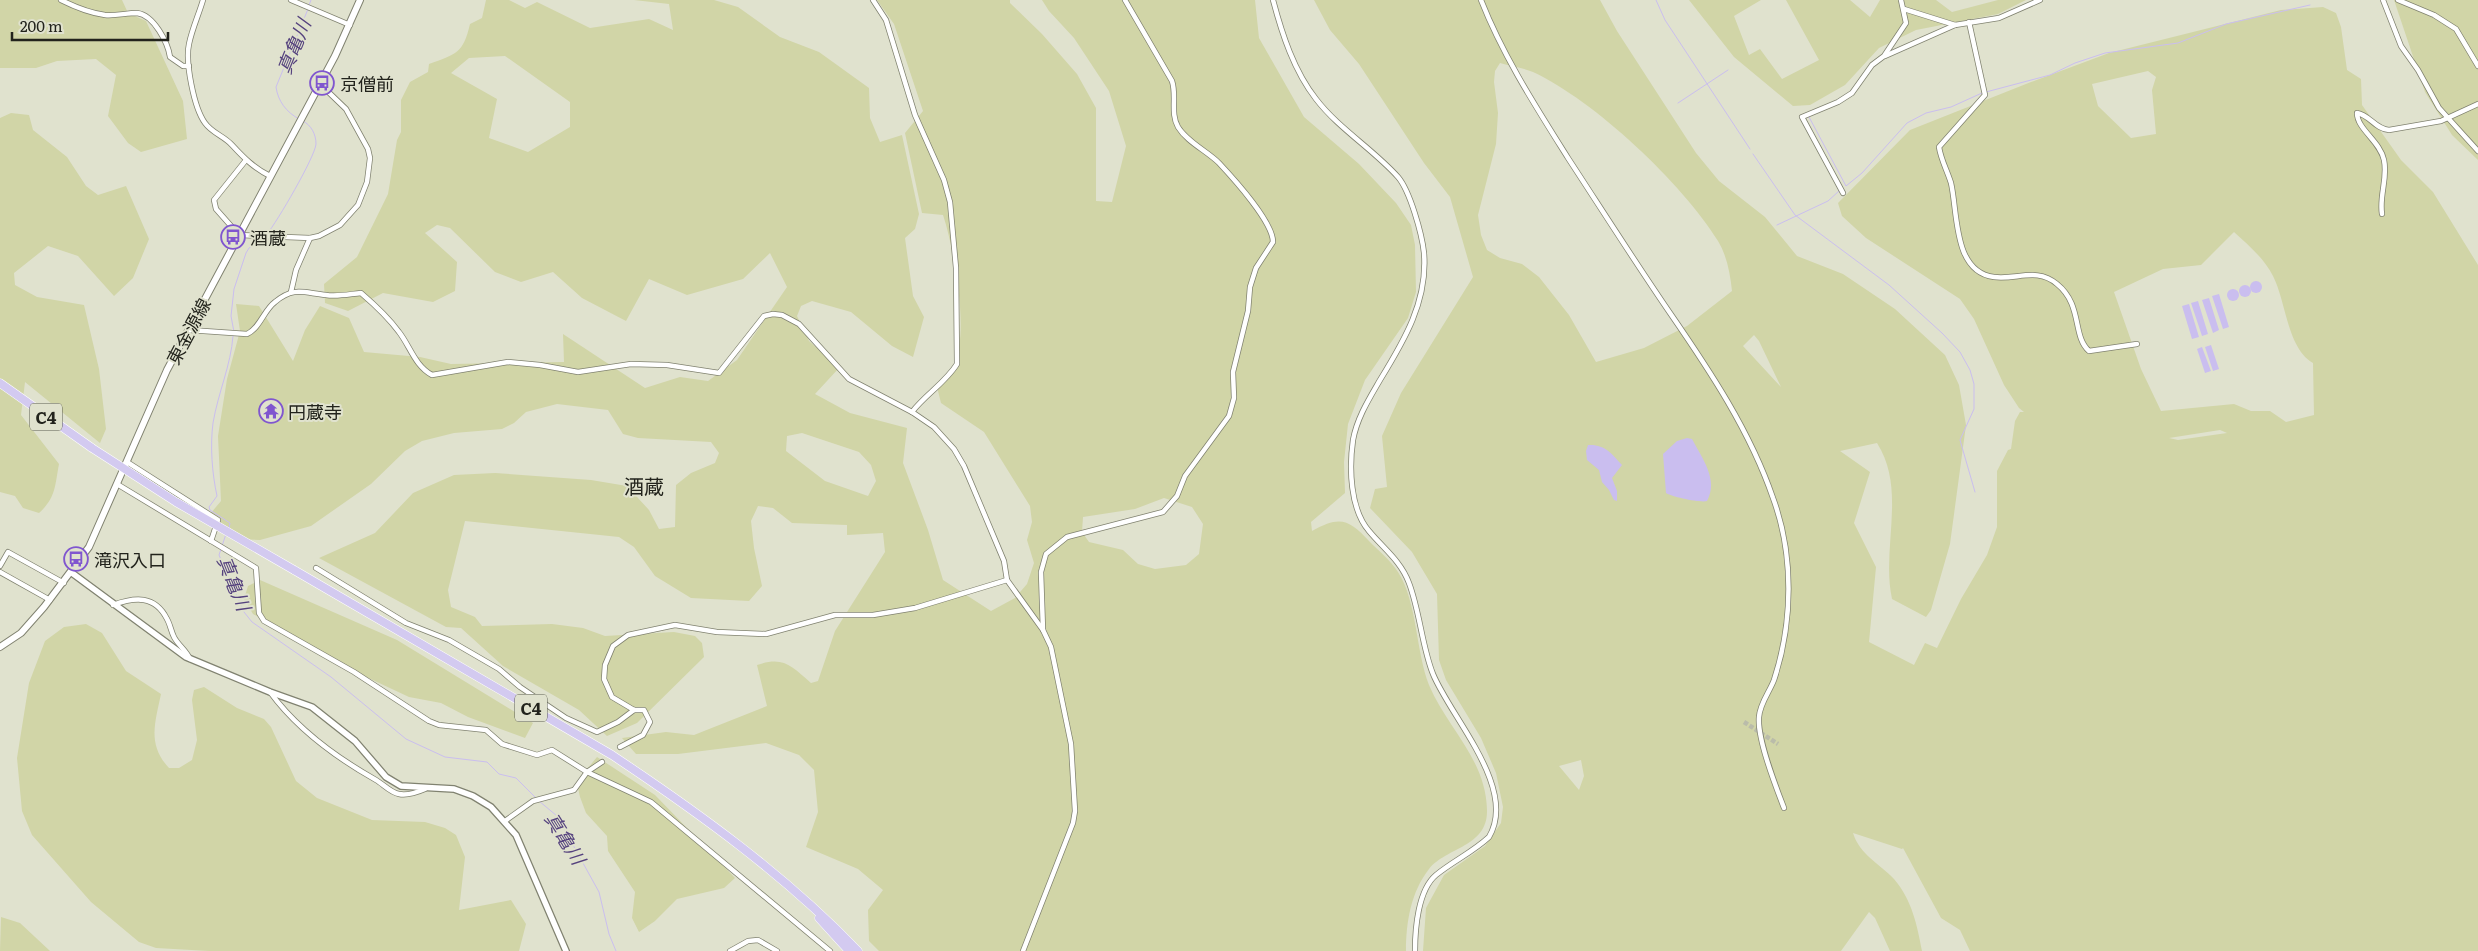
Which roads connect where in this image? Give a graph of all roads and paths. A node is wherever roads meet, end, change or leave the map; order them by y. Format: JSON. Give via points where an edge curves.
{"nodes":[{"id":1,"x":61,"y":0,"type":"edge"},
{"id":2,"x":203,"y":0,"type":"edge"},
{"id":3,"x":290,"y":0,"type":"edge"},
{"id":4,"x":360,"y":0,"type":"edge"},
{"id":5,"x":873,"y":0,"type":"edge"},
{"id":6,"x":1125,"y":0,"type":"edge"},
{"id":7,"x":1273,"y":0,"type":"edge"},
{"id":8,"x":1482,"y":0,"type":"edge"},
{"id":9,"x":1902,"y":0,"type":"edge"},
{"id":10,"x":2040,"y":0,"type":"edge"},
{"id":11,"x":2383,"y":0,"type":"edge"},
{"id":12,"x":2398,"y":0,"type":"edge"},
{"id":13,"x":1904,"y":9,"type":"junction"},
{"id":14,"x":1969,"y":22,"type":"junction"},
{"id":15,"x":350,"y":25,"type":"junction"},
{"id":16,"x":1955,"y":25,"type":"junction"},
{"id":17,"x":1884,"y":56,"type":"junction"},
{"id":18,"x":190,"y":66,"type":"junction"},
{"id":19,"x":2478,"y":66,"type":"edge"},
{"id":20,"x":319,"y":83,"type":"junction"},
{"id":21,"x":2478,"y":104,"type":"edge"},
{"id":22,"x":2448,"y":119,"type":"junction"},
{"id":23,"x":2478,"y":152,"type":"edge"},
{"id":24,"x":246,"y":160,"type":"junction"},
{"id":25,"x":270,"y":176,"type":"junction"},
{"id":26,"x":1844,"y":193,"type":"dead end"},
{"id":27,"x":2382,"y":214,"type":"dead end"},
{"id":28,"x":239,"y":235,"type":"junction"},
{"id":29,"x":310,"y":238,"type":"junction"},
{"id":30,"x":291,"y":292,"type":"junction"},
{"id":31,"x":188,"y":330,"type":"junction"},
{"id":32,"x":2136,"y":344,"type":"dead end"},
{"id":33,"x":0,"y":383,"type":"edge"},
{"id":34,"x":912,"y":412,"type":"junction"},
{"id":35,"x":127,"y":462,"type":"junction"},
{"id":36,"x":116,"y":484,"type":"junction"},
{"id":37,"x":211,"y":541,"type":"junction"},
{"id":38,"x":0,"y":566,"type":"edge"},
{"id":39,"x":316,"y":568,"type":"dead end"},
{"id":40,"x":0,"y":572,"type":"edge"},
{"id":41,"x":72,"y":573,"type":"junction"},
{"id":42,"x":1007,"y":580,"type":"junction"},
{"id":43,"x":64,"y":582,"type":"junction"},
{"id":44,"x":50,"y":600,"type":"junction"},
{"id":45,"x":113,"y":605,"type":"junction"},
{"id":46,"x":1043,"y":630,"type":"junction"},
{"id":47,"x":0,"y":647,"type":"edge"},
{"id":48,"x":190,"y":659,"type":"junction"},
{"id":49,"x":270,"y":692,"type":"junction"},
{"id":50,"x":634,"y":710,"type":"junction"},
{"id":51,"x":620,"y":747,"type":"dead end"},
{"id":52,"x":602,"y":762,"type":"dead end"},
{"id":53,"x":586,"y":772,"type":"junction"},
{"id":54,"x":425,"y":789,"type":"junction"},
{"id":55,"x":1784,"y":808,"type":"dead end"},
{"id":56,"x":505,"y":821,"type":"junction"},
{"id":57,"x":759,"y":862,"type":"junction"},
{"id":58,"x":777,"y":950,"type":"edge"},
{"id":59,"x":566,"y":951,"type":"edge"},
{"id":60,"x":730,"y":951,"type":"edge"},
{"id":61,"x":830,"y":951,"type":"edge"},
{"id":62,"x":849,"y":951,"type":"edge"},
{"id":63,"x":858,"y":951,"type":"edge"},
{"id":64,"x":1023,"y":951,"type":"edge"},
{"id":65,"x":1415,"y":951,"type":"edge"}],
"edges":[{"from":1,"to":18,"type":"street","via":[[77,8],[106,15],[138,13],[145,16],[168,44],[170,57],[183,66]]},
{"from":2,"to":18,"type":"street","via":[[188,45]]},
{"from":3,"to":15,"type":"street"},
{"from":4,"to":15,"type":"main road","name":"東金源線"},
{"from":5,"to":34,"type":"street","via":[[886,20],[915,115],[944,180],[954,238],[957,364]]},
{"from":6,"to":46,"type":"street","via":[[1172,81],[1178,127],[1219,164],[1249,200],[1268,226],[1273,242],[1256,268],[1250,287],[1248,311],[1233,372],[1234,398],[1229,416],[1163,512],[1067,537],[1046,554],[1042,572]]},
{"from":7,"to":65,"type":"street","via":[[1291,54],[1307,87],[1341,126],[1400,179],[1408,195],[1424,252],[1421,288],[1411,327],[1368,400],[1355,432],[1352,462],[1355,502],[1359,517],[1391,554],[1408,581],[1434,676],[1476,749],[1493,790],[1497,810],[1494,829],[1489,837],[1436,875],[1426,888]]},
{"from":8,"to":55,"type":"street","via":[[1506,55],[1548,126],[1737,418],[1773,498],[1785,543],[1789,596],[1774,681],[1762,703],[1759,728]]},
{"from":9,"to":13,"type":"street"},
{"from":10,"to":14,"type":"street","via":[[1999,18]]},
{"from":11,"to":22,"type":"street","via":[[2401,46]]},
{"from":12,"to":19,"type":"street","via":[[2434,15],[2456,29]]},
{"from":13,"to":16,"type":"street"},
{"from":13,"to":17,"type":"street","via":[[1906,23]]},
{"from":14,"to":16,"type":"street"},
{"from":14,"to":32,"type":"street","via":[[1985,95],[1939,147],[1950,182],[1963,251],[1969,262],[1986,274],[1995,277],[2042,275],[2056,282],[2074,303],[2084,346],[2089,351]]},
{"from":15,"to":20,"type":"main road","name":"東金源線"},
{"from":16,"to":17,"type":"street"},
{"from":17,"to":26,"type":"street","via":[[1872,66],[1852,93],[1802,117]]},
{"from":18,"to":24,"type":"street","via":[[198,106],[206,123]]},
{"from":20,"to":25,"type":"main road","name":"東金源線"},
{"from":20,"to":29,"type":"street","via":[[346,109],[370,158],[367,182],[358,205],[340,224]]},
{"from":21,"to":22,"type":"street"},
{"from":22,"to":23,"type":"street"},
{"from":22,"to":27,"type":"street","via":[[2389,130],[2381,129],[2364,114],[2357,113],[2357,120],[2378,145],[2384,160],[2385,181],[2380,200]]},
{"from":24,"to":25,"type":"street","via":[[256,170]]},
{"from":24,"to":28,"type":"street","via":[[214,200],[216,209]]},
{"from":25,"to":28,"type":"main road","name":"東金源線"},
{"from":28,"to":29,"type":"street"},
{"from":28,"to":31,"type":"main road","name":"東金源線"},
{"from":29,"to":30,"type":"street","via":[[296,270]]},
{"from":30,"to":31,"type":"street","via":[[272,304],[252,332],[230,334]]},
{"from":30,"to":34,"type":"street","via":[[335,296],[361,293],[399,331],[420,366],[432,374],[508,362],[578,372],[631,364],[667,365],[719,373],[764,316],[782,315],[810,334],[849,379]]},
{"from":31,"to":35,"type":"main road","name":"東金源線"},
{"from":33,"to":57,"type":"highway","number":"C4","bridge":true,"via":[[176,502],[612,755]]},
{"from":34,"to":42,"type":"street","via":[[944,437],[964,466],[1004,561]]},
{"from":35,"to":36,"type":"main road","name":"東金源線"},
{"from":35,"to":37,"type":"street","via":[[218,520]]},
{"from":36,"to":37,"type":"street"},
{"from":36,"to":41,"type":"main road","name":"東金源線","via":[[89,547]]},
{"from":37,"to":53,"type":"street","via":[[256,568],[259,613],[285,634],[354,672],[430,721],[439,725],[486,730],[502,744],[537,755],[552,750]]},
{"from":38,"to":43,"type":"street","via":[[8,552]]},
{"from":39,"to":50,"type":"street","via":[[406,623],[449,640],[499,669],[520,688],[566,718],[597,732]]},
{"from":40,"to":44,"type":"street"},
{"from":41,"to":43,"type":"main road","name":"東金源線"},
{"from":41,"to":45,"type":"street"},
{"from":42,"to":46,"type":"street"},
{"from":42,"to":50,"type":"street","via":[[915,608],[873,615],[835,615],[766,634],[726,633],[675,625],[628,635],[612,646],[604,678],[612,697]]},
{"from":43,"to":44,"type":"main road","name":"東金源線"},
{"from":44,"to":47,"type":"main road","name":"東金源線","via":[[21,633]]},
{"from":45,"to":48,"type":"street"},
{"from":45,"to":48,"type":"street","via":[[138,598],[159,606],[175,639]]},
{"from":46,"to":64,"type":"street","via":[[1053,656],[1069,730],[1075,810],[1073,823]]},
{"from":48,"to":49,"type":"street"},
{"from":49,"to":54,"type":"street","via":[[312,707],[327,717],[355,741],[386,776],[401,786]]},
{"from":49,"to":54,"type":"street","via":[[315,739],[351,767],[399,794]]},
{"from":50,"to":51,"type":"street","via":[[644,710],[650,722],[643,735]]},
{"from":52,"to":53,"type":"street"},
{"from":53,"to":56,"type":"street","via":[[574,790],[533,801]]},
{"from":53,"to":61,"type":"street","via":[[651,802]]},
{"from":54,"to":56,"type":"street","via":[[439,787],[462,791],[490,807]]},
{"from":56,"to":59,"type":"street","via":[[522,848]]},
{"from":57,"to":62,"type":"highway","number":"C4"},
{"from":57,"to":63,"type":"highway","number":"C4","via":[[791,886]]},
{"from":58,"to":60,"type":"street","via":[[758,940],[748,941]]}]}
